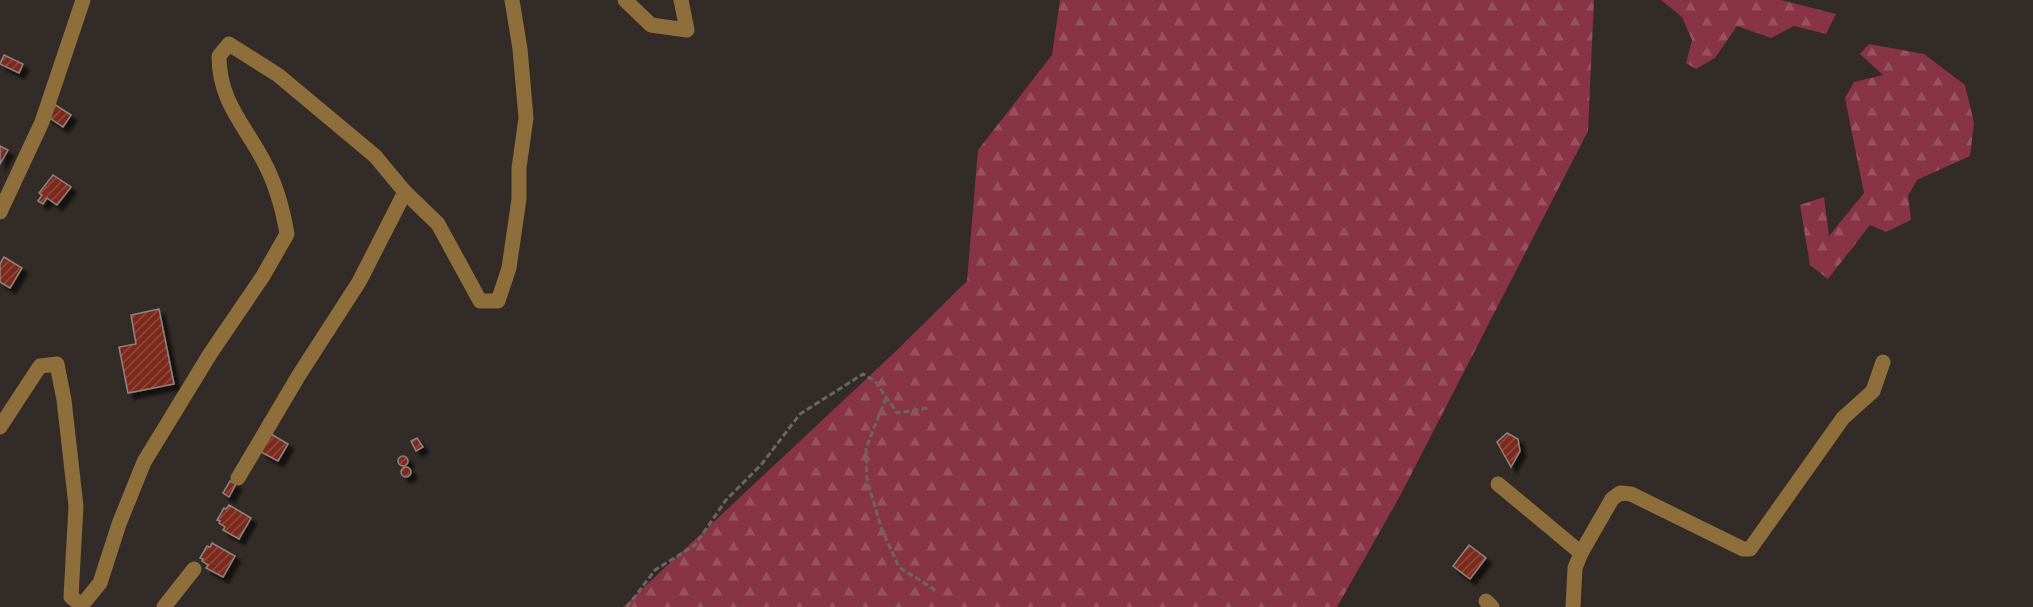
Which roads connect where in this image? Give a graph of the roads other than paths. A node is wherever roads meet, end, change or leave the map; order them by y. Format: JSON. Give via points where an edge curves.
{"nodes":[{"id":1,"x":83,"y":0,"type":"edge"},
{"id":2,"x":512,"y":0,"type":"edge"},
{"id":3,"x":625,"y":0,"type":"edge"},
{"id":4,"x":681,"y":0,"type":"edge"},
{"id":5,"x":405,"y":192,"type":"junction"},
{"id":6,"x":0,"y":212,"type":"edge"},
{"id":7,"x":1883,"y":362,"type":"dead end"},
{"id":8,"x":0,"y":427,"type":"edge"},
{"id":9,"x":238,"y":478,"type":"dead end"},
{"id":10,"x":1498,"y":484,"type":"dead end"},
{"id":11,"x":1581,"y":553,"type":"junction"},
{"id":12,"x":195,"y":569,"type":"dead end"},
{"id":13,"x":82,"y":606,"type":"edge"},
{"id":14,"x":164,"y":607,"type":"edge"},
{"id":15,"x":1573,"y":607,"type":"edge"}],
"edges":[{"from":1,"to":6,"type":"street","via":[[42,122]]},
{"from":2,"to":5,"type":"street","via":[[526,118],[519,200],[508,268],[498,301],[480,301],[438,224]]},
{"from":3,"to":4,"type":"street","via":[[651,25],[687,30]]},
{"from":5,"to":9,"type":"street","via":[[359,282]]},
{"from":5,"to":13,"type":"street","via":[[375,156],[278,75],[229,44],[219,56],[219,73],[233,112],[264,161],[284,214],[287,234],[144,462],[100,583]]},
{"from":7,"to":11,"type":"street","via":[[1873,391],[1843,418],[1750,549],[1630,494],[1620,493],[1612,499]]},
{"from":8,"to":13,"type":"street","via":[[40,366],[57,364],[76,506],[71,597]]},
{"from":10,"to":11,"type":"street"},
{"from":11,"to":15,"type":"street","via":[[1575,568]]},
{"from":12,"to":14,"type":"street"}]}
